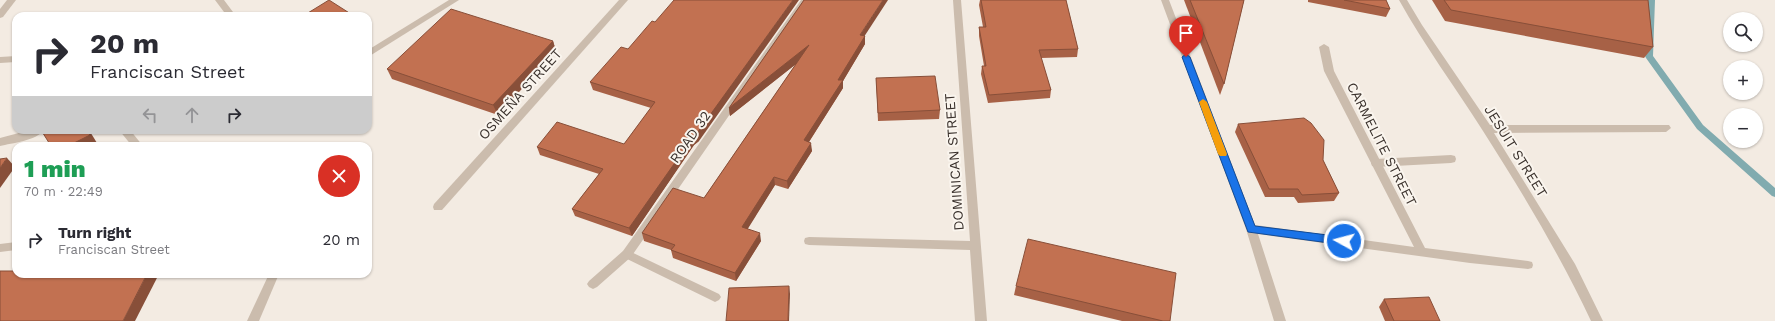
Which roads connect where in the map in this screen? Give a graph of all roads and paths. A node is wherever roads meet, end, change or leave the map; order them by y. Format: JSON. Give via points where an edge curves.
{"nodes":[{"id":1,"x":12,"y":0,"type":"edge"},
{"id":2,"x":219,"y":0,"type":"edge"},
{"id":3,"x":455,"y":0,"type":"edge"},
{"id":4,"x":624,"y":0,"type":"edge"},
{"id":5,"x":805,"y":0,"type":"edge"},
{"id":6,"x":957,"y":0,"type":"edge"},
{"id":7,"x":1165,"y":0,"type":"edge"},
{"id":8,"x":1403,"y":0,"type":"edge"},
{"id":9,"x":228,"y":12,"type":"edge"},
{"id":10,"x":0,"y":15,"type":"edge"},
{"id":11,"x":1324,"y":47,"type":"dead end"},
{"id":12,"x":372,"y":52,"type":"edge"},
{"id":13,"x":12,"y":59,"type":"edge"},
{"id":14,"x":0,"y":60,"type":"edge"},
{"id":15,"x":1666,"y":128,"type":"dead end"},
{"id":16,"x":1487,"y":129,"type":"junction"},
{"id":17,"x":31,"y":134,"type":"edge"},
{"id":18,"x":128,"y":134,"type":"edge"},
{"id":19,"x":0,"y":142,"type":"edge"},
{"id":20,"x":134,"y":142,"type":"edge"},
{"id":21,"x":1451,"y":159,"type":"dead end"},
{"id":22,"x":1376,"y":162,"type":"junction"},
{"id":23,"x":438,"y":207,"type":"dead end"},
{"id":24,"x":1251,"y":229,"type":"junction"},
{"id":25,"x":808,"y":242,"type":"dead end"},
{"id":26,"x":12,"y":246,"type":"edge"},
{"id":27,"x":975,"y":246,"type":"junction"},
{"id":28,"x":0,"y":248,"type":"edge"},
{"id":29,"x":1421,"y":251,"type":"junction"},
{"id":30,"x":627,"y":254,"type":"junction"},
{"id":31,"x":1528,"y":265,"type":"dead end"},
{"id":32,"x":272,"y":278,"type":"edge"},
{"id":33,"x":593,"y":284,"type":"dead end"},
{"id":34,"x":715,"y":297,"type":"dead end"},
{"id":35,"x":253,"y":321,"type":"edge"},
{"id":36,"x":980,"y":321,"type":"edge"},
{"id":37,"x":1280,"y":321,"type":"edge"},
{"id":38,"x":1598,"y":321,"type":"edge"}],
"edges":[{"from":1,"to":10,"type":"street"},
{"from":2,"to":9,"type":"street"},
{"from":3,"to":12,"type":"street"},
{"from":4,"to":23,"type":"street","name":"OSMEÑA STREET"},
{"from":5,"to":30,"type":"street","name":"ROAD 32"},
{"from":6,"to":27,"type":"street","name":"DOMINICAN STREET"},
{"from":7,"to":24,"type":"street"},
{"from":8,"to":16,"type":"street","name":"JESUIT STREET"},
{"from":11,"to":22,"type":"street","name":"CARMELITE STREET","via":[[1329,71]]},
{"from":13,"to":14,"type":"street"},
{"from":15,"to":16,"type":"street"},
{"from":16,"to":38,"type":"street","name":"JESUIT STREET","via":[[1571,267]]},
{"from":17,"to":19,"type":"street"},
{"from":18,"to":20,"type":"street"},
{"from":21,"to":22,"type":"street"},
{"from":22,"to":29,"type":"street","name":"CARMELITE STREET"},
{"from":24,"to":29,"type":"street"},
{"from":24,"to":37,"type":"street"},
{"from":25,"to":27,"type":"street"},
{"from":26,"to":28,"type":"street"},
{"from":27,"to":36,"type":"street","name":"DOMINICAN STREET"},
{"from":29,"to":31,"type":"street"},
{"from":30,"to":33,"type":"street","name":"ROAD 32"},
{"from":30,"to":34,"type":"street"},
{"from":32,"to":35,"type":"street"}]}
